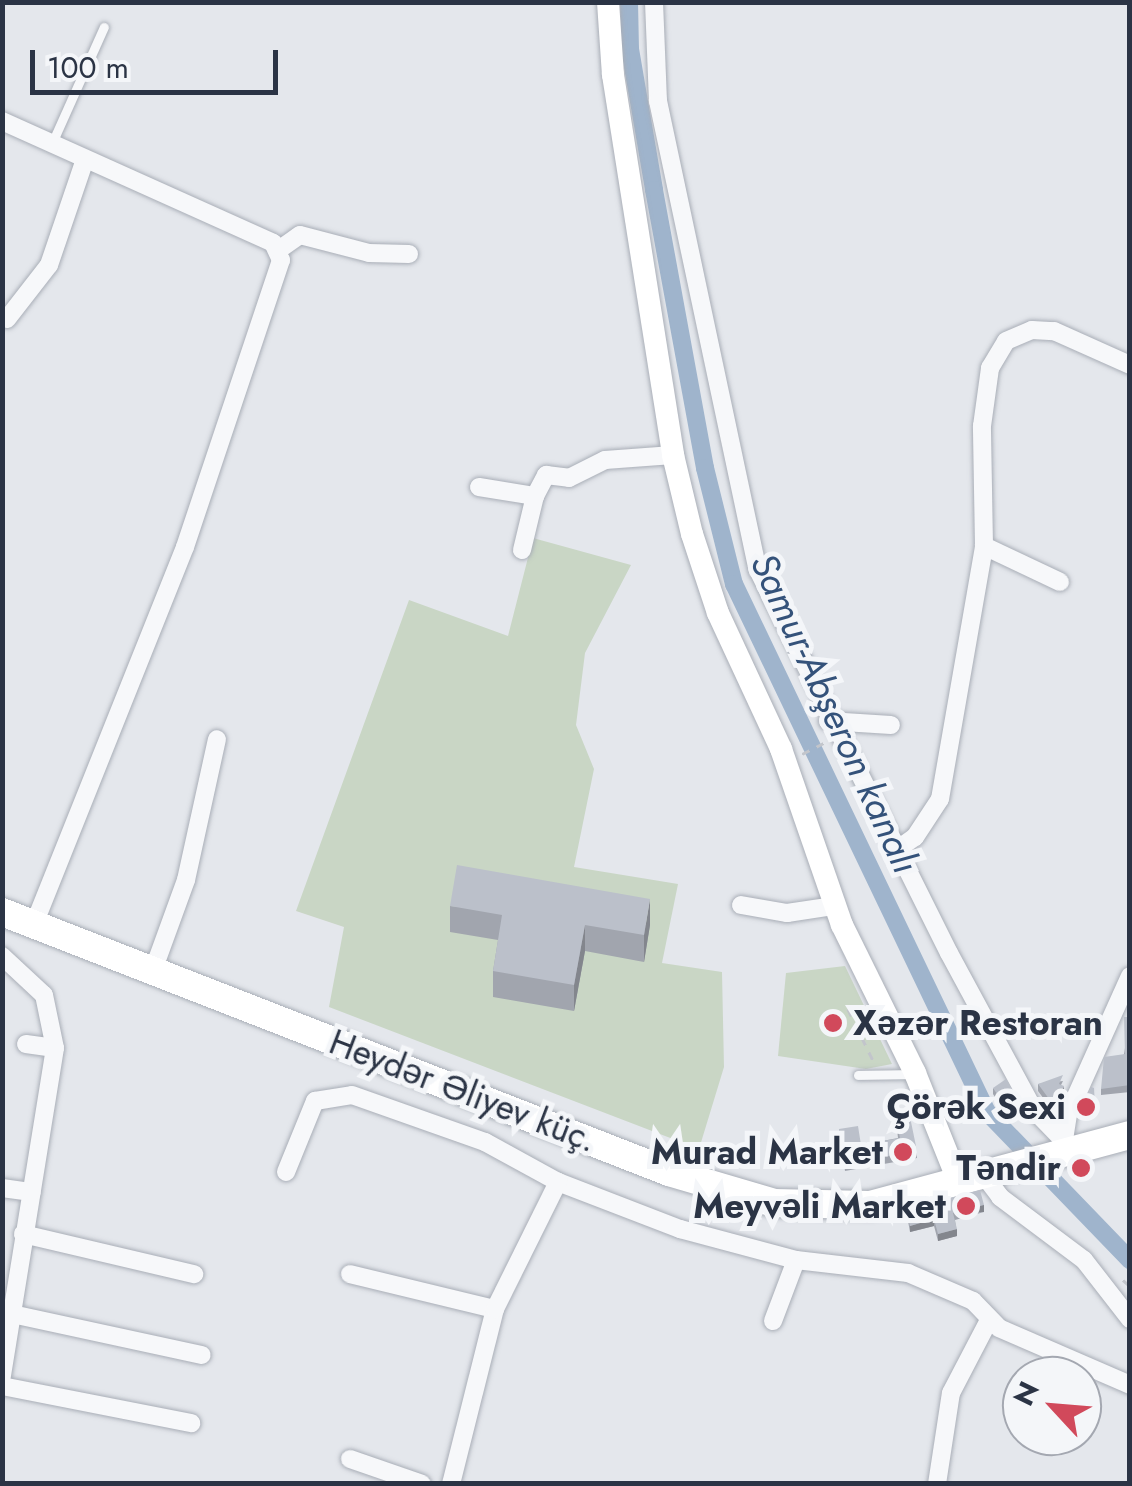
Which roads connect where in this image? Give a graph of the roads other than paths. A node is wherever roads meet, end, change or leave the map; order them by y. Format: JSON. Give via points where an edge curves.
{"nodes":[{"id":1,"x":608,"y":2,"type":"edge"},
{"id":2,"x":654,"y":2,"type":"edge"},
{"id":3,"x":104,"y":26,"type":"dead end"},
{"id":4,"x":2,"y":121,"type":"edge"},
{"id":5,"x":52,"y":143,"type":"junction"},
{"id":6,"x":85,"y":159,"type":"junction"},
{"id":7,"x":280,"y":249,"type":"junction"},
{"id":8,"x":408,"y":254,"type":"dead end"},
{"id":9,"x":7,"y":319,"type":"dead end"},
{"id":10,"x":1130,"y":364,"type":"edge"},
{"id":11,"x":673,"y":455,"type":"junction"},
{"id":12,"x":479,"y":486,"type":"dead end"},
{"id":13,"x":534,"y":496,"type":"junction"},
{"id":14,"x":984,"y":546,"type":"junction"},
{"id":15,"x":522,"y":550,"type":"dead end"},
{"id":16,"x":1060,"y":582,"type":"dead end"},
{"id":17,"x":828,"y":721,"type":"junction"},
{"id":18,"x":890,"y":725,"type":"dead end"},
{"id":19,"x":217,"y":739,"type":"dead end"},
{"id":20,"x":894,"y":851,"type":"junction"},
{"id":21,"x":2,"y":896,"type":"edge"},
{"id":22,"x":741,"y":905,"type":"dead end"},
{"id":23,"x":834,"y":906,"type":"junction"},
{"id":24,"x":2,"y":912,"type":"edge"},
{"id":25,"x":36,"y":917,"type":"junction"},
{"id":26,"x":2,"y":956,"type":"edge"},
{"id":27,"x":158,"y":957,"type":"junction"},
{"id":28,"x":1130,"y":976,"type":"edge"},
{"id":29,"x":26,"y":1044,"type":"dead end"},
{"id":30,"x":54,"y":1048,"type":"junction"},
{"id":31,"x":916,"y":1073,"type":"junction"},
{"id":32,"x":858,"y":1076,"type":"dead end"},
{"id":33,"x":1130,"y":1121,"type":"edge"},
{"id":34,"x":1130,"y":1135,"type":"edge"},
{"id":35,"x":1059,"y":1146,"type":"junction"},
{"id":36,"x":974,"y":1170,"type":"junction"},
{"id":37,"x":286,"y":1172,"type":"dead end"},
{"id":38,"x":558,"y":1182,"type":"junction"},
{"id":39,"x":2,"y":1188,"type":"edge"},
{"id":40,"x":32,"y":1192,"type":"junction"},
{"id":41,"x":24,"y":1234,"type":"junction"},
{"id":42,"x":796,"y":1260,"type":"junction"},
{"id":43,"x":194,"y":1274,"type":"dead end"},
{"id":44,"x":350,"y":1274,"type":"dead end"},
{"id":45,"x":495,"y":1309,"type":"junction"},
{"id":46,"x":12,"y":1314,"type":"junction"},
{"id":47,"x":1130,"y":1319,"type":"edge"},
{"id":48,"x":773,"y":1320,"type":"dead end"},
{"id":49,"x":988,"y":1322,"type":"junction"},
{"id":50,"x":202,"y":1355,"type":"dead end"},
{"id":51,"x":2,"y":1377,"type":"edge"},
{"id":52,"x":1130,"y":1385,"type":"edge"},
{"id":53,"x":2,"y":1386,"type":"edge"},
{"id":54,"x":191,"y":1424,"type":"dead end"},
{"id":55,"x":350,"y":1459,"type":"dead end"},
{"id":56,"x":422,"y":1484,"type":"edge"},
{"id":57,"x":450,"y":1484,"type":"edge"},
{"id":58,"x":937,"y":1484,"type":"edge"}],
"edges":[{"from":1,"to":11,"type":"street","via":[[612,76]]},
{"from":2,"to":17,"type":"street","via":[[658,101],[746,534]]},
{"from":3,"to":5,"type":"lane"},
{"from":4,"to":5,"type":"street"},
{"from":5,"to":6,"type":"street"},
{"from":6,"to":7,"type":"street"},
{"from":6,"to":9,"type":"street","via":[[48,265]]},
{"from":7,"to":8,"type":"street","via":[[300,235],[369,254]]},
{"from":7,"to":25,"type":"street","via":[[274,295],[225,440]]},
{"from":10,"to":14,"type":"street","via":[[1054,331],[1032,330],[1006,341],[985,383]]},
{"from":11,"to":13,"type":"street","via":[[605,460],[569,478],[546,476]]},
{"from":11,"to":23,"type":"street","via":[[718,613],[781,749]]},
{"from":12,"to":13,"type":"street"},
{"from":13,"to":15,"type":"street"},
{"from":14,"to":16,"type":"street"},
{"from":14,"to":20,"type":"street","via":[[940,799],[915,837]]},
{"from":17,"to":18,"type":"street"},
{"from":17,"to":20,"type":"street"},
{"from":19,"to":27,"type":"street","via":[[186,880]]},
{"from":20,"to":35,"type":"street"},
{"from":21,"to":25,"type":"main road","name":"Heydər Əliyev küç."},
{"from":22,"to":23,"type":"street","via":[[787,913]]},
{"from":23,"to":31,"type":"street"},
{"from":24,"to":25,"type":"main road","name":"Heydər Əliyev küç."},
{"from":25,"to":27,"type":"main road","name":"Heydər Əliyev küç."},
{"from":25,"to":36,"type":"main road","name":"Heydər Əliyev küç.","via":[[701,1184],[832,1208]]},
{"from":26,"to":30,"type":"street","via":[[44,995]]},
{"from":27,"to":36,"type":"main road","name":"Heydər Əliyev küç.","via":[[744,1180],[836,1193]]},
{"from":28,"to":35,"type":"street"},
{"from":29,"to":30,"type":"street"},
{"from":30,"to":40,"type":"street"},
{"from":31,"to":32,"type":"lane"},
{"from":31,"to":36,"type":"street"},
{"from":33,"to":35,"type":"main road"},
{"from":34,"to":35,"type":"main road"},
{"from":35,"to":36,"type":"main road"},
{"from":36,"to":47,"type":"street","via":[[1084,1260]]},
{"from":37,"to":38,"type":"street","via":[[315,1101],[344,1093],[485,1142]]},
{"from":38,"to":42,"type":"street","via":[[680,1229]]},
{"from":38,"to":45,"type":"street"},
{"from":39,"to":40,"type":"street"},
{"from":40,"to":41,"type":"street"},
{"from":41,"to":43,"type":"street"},
{"from":41,"to":46,"type":"street"},
{"from":42,"to":48,"type":"street"},
{"from":42,"to":49,"type":"street","via":[[908,1273],[973,1301]]},
{"from":44,"to":45,"type":"street"},
{"from":45,"to":57,"type":"street"},
{"from":46,"to":50,"type":"street"},
{"from":46,"to":51,"type":"street"},
{"from":49,"to":52,"type":"street"},
{"from":49,"to":58,"type":"street","via":[[951,1393]]},
{"from":53,"to":54,"type":"street"},
{"from":55,"to":56,"type":"street"}]}
